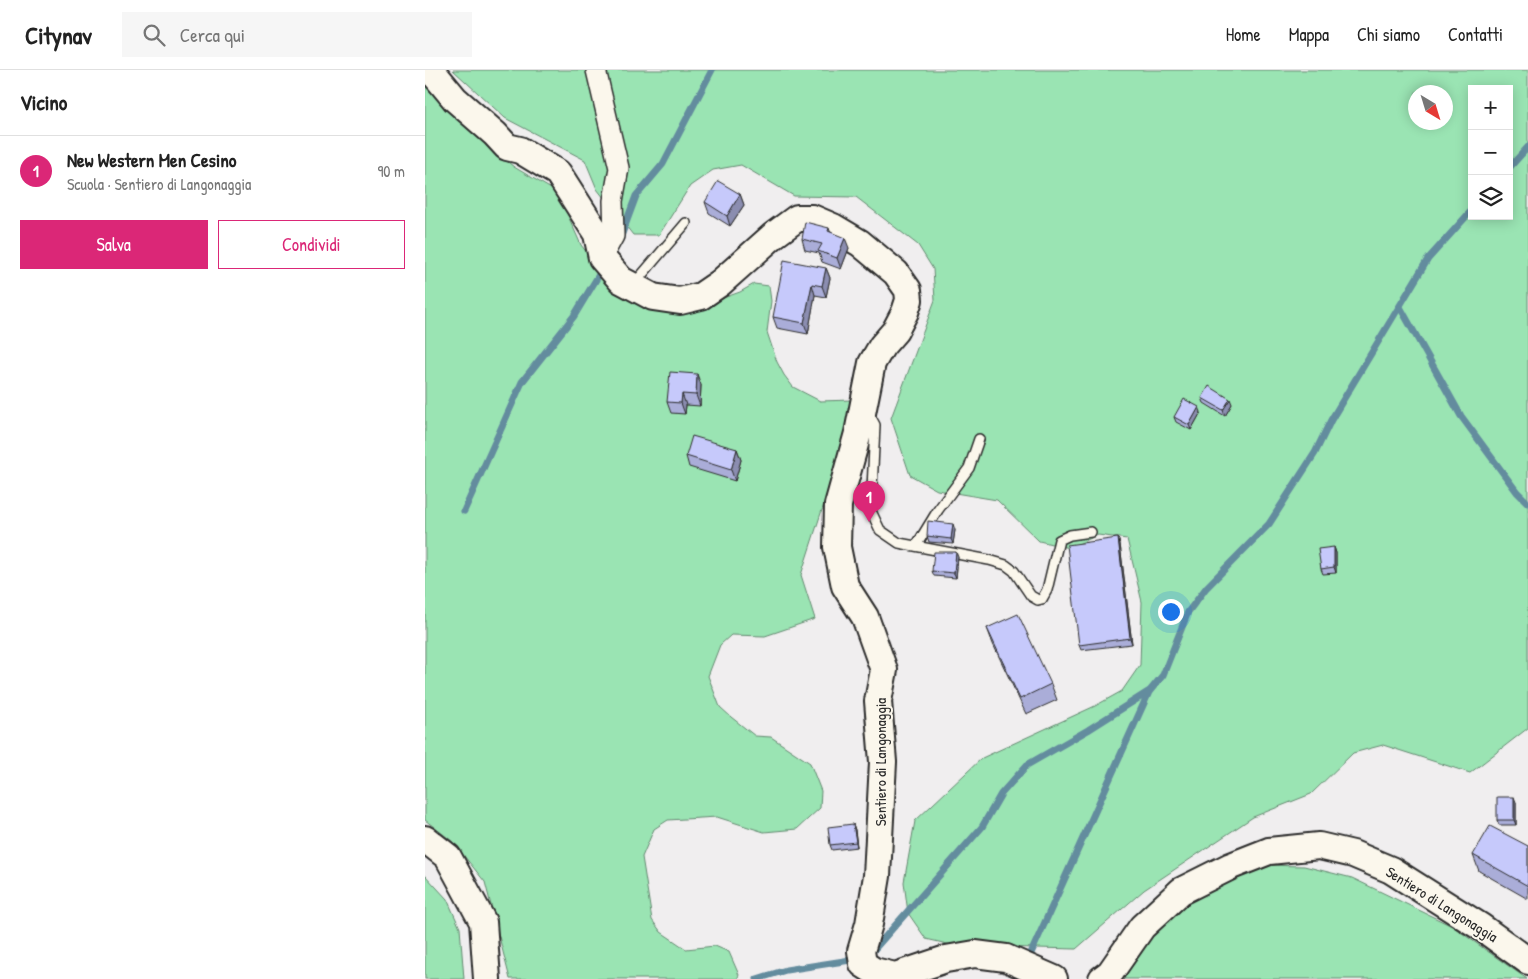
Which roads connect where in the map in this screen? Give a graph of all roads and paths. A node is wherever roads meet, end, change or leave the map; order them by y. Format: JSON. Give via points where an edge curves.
{"nodes":[{"id":1,"x":431,"y":70,"type":"edge"},
{"id":2,"x":596,"y":70,"type":"edge"},
{"id":3,"x":686,"y":223,"type":"dead end"},
{"id":4,"x":602,"y":258,"type":"junction"},
{"id":5,"x":632,"y":286,"type":"junction"},
{"id":6,"x":865,"y":405,"type":"junction"},
{"id":7,"x":979,"y":440,"type":"dead end"},
{"id":8,"x":1091,"y":532,"type":"dead end"},
{"id":9,"x":917,"y":546,"type":"junction"},
{"id":10,"x":425,"y":839,"type":"edge"},
{"id":11,"x":1528,"y":962,"type":"edge"},
{"id":12,"x":487,"y":979,"type":"edge"},
{"id":13,"x":1055,"y":979,"type":"edge"},
{"id":14,"x":1102,"y":979,"type":"edge"}],
"edges":[{"from":1,"to":4,"type":"street","via":[[455,99],[507,147],[520,150],[558,173],[597,234]]},
{"from":2,"to":4,"type":"street","via":[[619,168],[613,201],[614,236]]},
{"from":3,"to":5,"type":"lane"},
{"from":4,"to":5,"type":"street","name":"Sentiero di Langonaggia","via":[[621,280]]},
{"from":5,"to":6,"type":"street","name":"Sentiero di Langonaggia","via":[[653,298],[680,301],[701,296],[797,218],[812,218],[833,227],[860,243],[896,273],[908,290],[905,312],[872,363]]},
{"from":6,"to":9,"type":"lane","via":[[875,425],[873,519],[880,530],[899,543]]},
{"from":6,"to":13,"type":"street","name":"Sentiero di Langonaggia","via":[[838,504],[837,547],[845,586],[865,617],[884,670],[878,701],[883,762],[877,876],[861,951],[863,964],[874,971],[895,976],[946,959],[975,954],[1006,958]]},
{"from":7,"to":9,"type":"lane","via":[[969,468]]},
{"from":8,"to":9,"type":"lane","via":[[1059,540],[1047,590],[1042,599],[1037,600],[1006,565]]},
{"from":10,"to":12,"type":"street","via":[[448,856],[483,922]]},
{"from":11,"to":14,"type":"street","name":"Sentiero di Langonaggia","via":[[1481,927],[1391,870],[1353,854],[1319,846],[1269,851],[1181,891],[1142,927],[1110,973]]}]}
